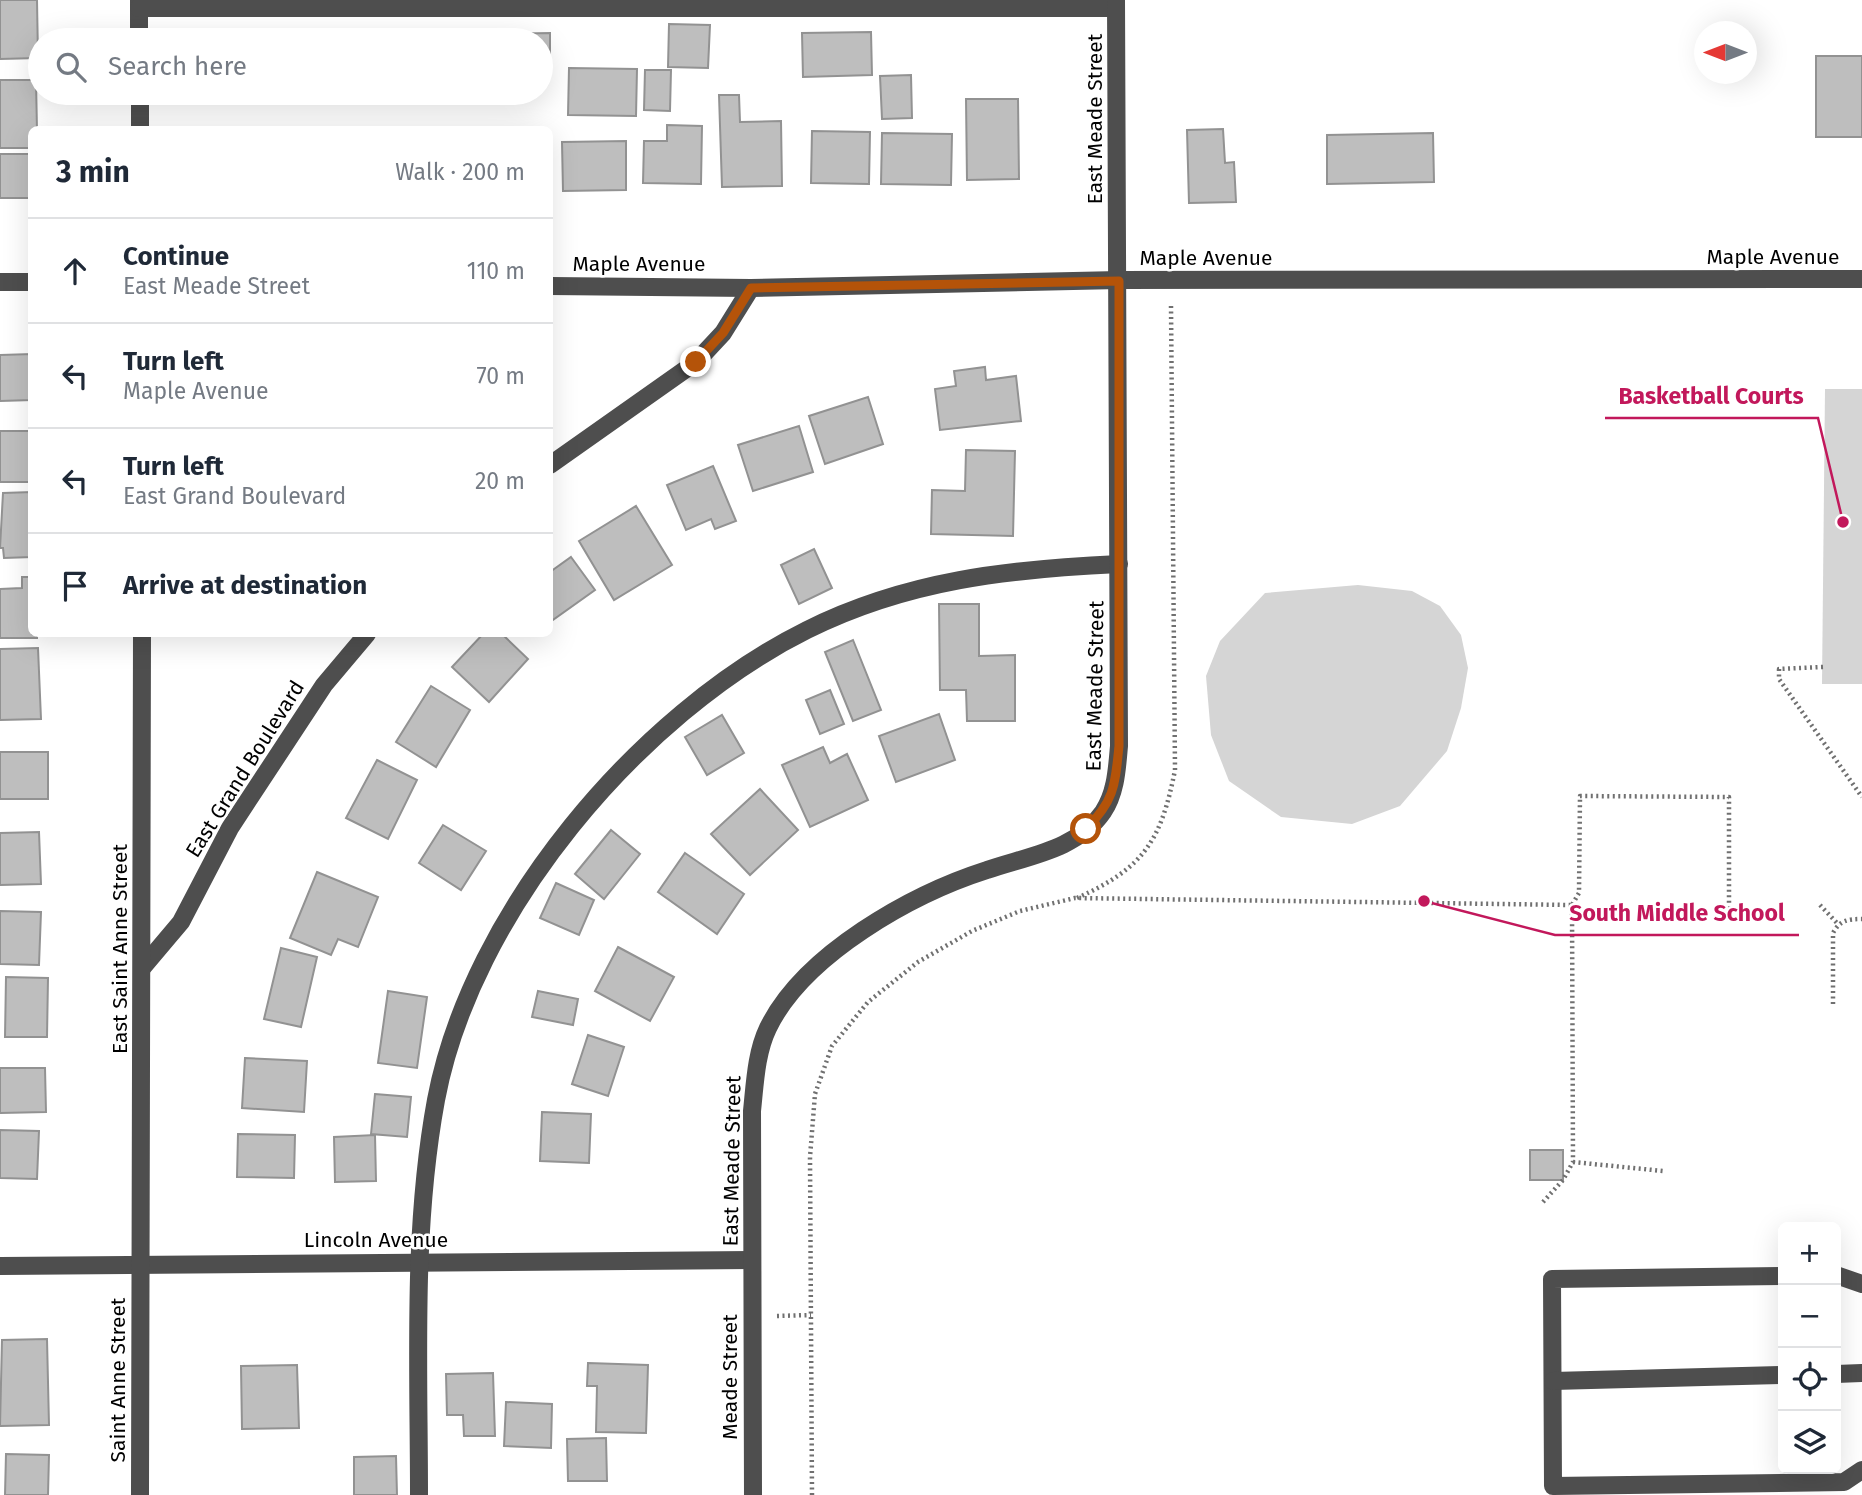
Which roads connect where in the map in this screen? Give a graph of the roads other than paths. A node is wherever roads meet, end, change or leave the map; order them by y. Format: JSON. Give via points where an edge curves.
{"nodes":[{"id":1,"x":139,"y":4,"type":"edge"},
{"id":2,"x":1116,"y":4,"type":"edge"},
{"id":3,"x":139,"y":28,"type":"edge"},
{"id":4,"x":139,"y":105,"type":"edge"},
{"id":5,"x":140,"y":126,"type":"edge"},
{"id":6,"x":1862,"y":279,"type":"edge"},
{"id":7,"x":1119,"y":281,"type":"junction"},
{"id":8,"x":0,"y":282,"type":"edge"},
{"id":9,"x":28,"y":282,"type":"edge"},
{"id":10,"x":553,"y":286,"type":"edge"},
{"id":11,"x":751,"y":288,"type":"junction"},
{"id":12,"x":553,"y":464,"type":"edge"},
{"id":13,"x":1119,"y":564,"type":"junction"},
{"id":14,"x":142,"y":637,"type":"edge"},
{"id":15,"x":364,"y":637,"type":"edge"},
{"id":16,"x":143,"y":967,"type":"junction"},
{"id":17,"x":752,"y":1259,"type":"junction"},
{"id":18,"x":419,"y":1262,"type":"junction"},
{"id":19,"x":141,"y":1265,"type":"junction"},
{"id":20,"x":0,"y":1266,"type":"edge"},
{"id":21,"x":1778,"y":1276,"type":"edge"},
{"id":22,"x":1841,"y":1277,"type":"edge"},
{"id":23,"x":1862,"y":1284,"type":"edge"},
{"id":24,"x":1862,"y":1373,"type":"edge"},
{"id":25,"x":1841,"y":1374,"type":"edge"},
{"id":26,"x":1778,"y":1375,"type":"edge"},
{"id":27,"x":1553,"y":1381,"type":"junction"},
{"id":28,"x":1862,"y":1470,"type":"edge"},
{"id":29,"x":140,"y":1495,"type":"edge"},
{"id":30,"x":419,"y":1495,"type":"edge"},
{"id":31,"x":753,"y":1495,"type":"edge"}],
"edges":[{"from":1,"to":2,"type":"street"},
{"from":1,"to":3,"type":"street"},
{"from":2,"to":7,"type":"street","name":"East Meade Street"},
{"from":4,"to":5,"type":"street"},
{"from":6,"to":7,"type":"street","name":"Maple Avenue"},
{"from":7,"to":11,"type":"street","name":"Maple Avenue"},
{"from":7,"to":13,"type":"street","name":"East Meade Street"},
{"from":8,"to":9,"type":"street"},
{"from":10,"to":11,"type":"street","name":"Maple Avenue"},
{"from":11,"to":12,"type":"street","via":[[723,333],[696,362]]},
{"from":13,"to":17,"type":"street","name":"East Meade Street","via":[[1119,746],[1115,786],[1103,812],[1068,843],[961,878],[879,919],[826,958],[790,996],[768,1028],[757,1065],[752,1111]]},
{"from":13,"to":18,"type":"street","via":[[996,573],[932,585],[870,604],[808,629],[754,659],[655,735],[569,830],[521,896],[485,957],[456,1029],[436,1097]]},
{"from":14,"to":16,"type":"street","name":"East Saint Anne Street"},
{"from":15,"to":16,"type":"street","name":"East Grand Boulevard","via":[[324,685],[230,828],[181,922]]},
{"from":16,"to":19,"type":"street","name":"East Saint Anne Street"},
{"from":17,"to":18,"type":"street","name":"Lincoln Avenue"},
{"from":17,"to":31,"type":"street","name":"Meade Street"},
{"from":18,"to":19,"type":"street","name":"Lincoln Avenue"},
{"from":18,"to":30,"type":"street"},
{"from":19,"to":20,"type":"street","name":"Lincoln Avenue"},
{"from":19,"to":29,"type":"street","name":"Saint Anne Street"},
{"from":21,"to":27,"type":"street","via":[[1552,1279]]},
{"from":22,"to":23,"type":"street"},
{"from":24,"to":25,"type":"street"},
{"from":26,"to":27,"type":"street"},
{"from":27,"to":28,"type":"street","via":[[1553,1486],[1844,1482]]}]}
